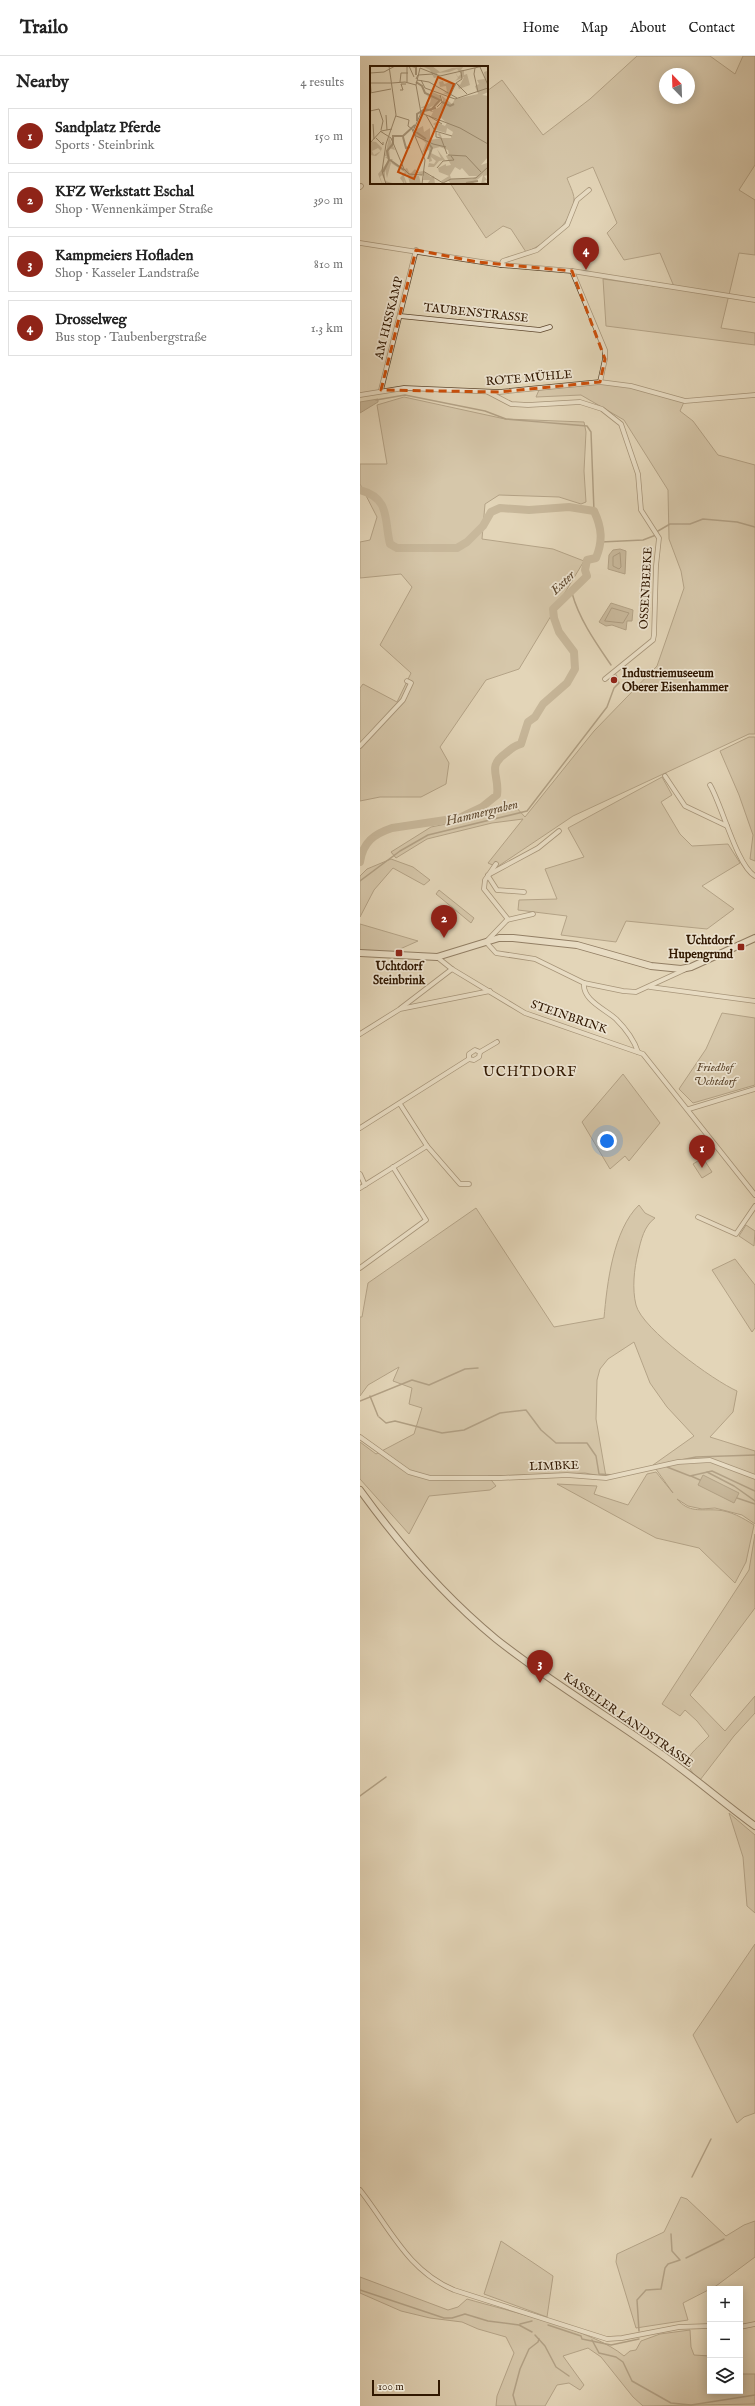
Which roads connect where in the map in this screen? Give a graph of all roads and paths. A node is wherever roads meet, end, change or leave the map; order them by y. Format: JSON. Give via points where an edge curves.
{"nodes":[{"id":1,"x":589,"y":190,"type":"dead end"},
{"id":2,"x":360,"y":243,"type":"edge"},
{"id":3,"x":416,"y":250,"type":"junction"},
{"id":4,"x":501,"y":265,"type":"junction"},
{"id":5,"x":572,"y":271,"type":"junction"},
{"id":6,"x":755,"y":300,"type":"edge"},
{"id":7,"x":400,"y":316,"type":"junction"},
{"id":8,"x":550,"y":327,"type":"dead end"},
{"id":9,"x":600,"y":382,"type":"junction"},
{"id":10,"x":381,"y":390,"type":"junction"},
{"id":11,"x":488,"y":392,"type":"junction"},
{"id":12,"x":360,"y":395,"type":"edge"},
{"id":13,"x":755,"y":395,"type":"edge"},
{"id":14,"x":605,"y":679,"type":"dead end"},
{"id":15,"x":407,"y":681,"type":"dead end"},
{"id":16,"x":360,"y":746,"type":"edge"},
{"id":17,"x":665,"y":776,"type":"dead end"},
{"id":18,"x":710,"y":785,"type":"dead end"},
{"id":19,"x":727,"y":826,"type":"junction"},
{"id":20,"x":559,"y":831,"type":"dead end"},
{"id":21,"x":496,"y":864,"type":"dead end"},
{"id":22,"x":488,"y":876,"type":"junction"},
{"id":23,"x":755,"y":876,"type":"edge"},
{"id":24,"x":524,"y":892,"type":"dead end"},
{"id":25,"x":533,"y":914,"type":"dead end"},
{"id":26,"x":507,"y":920,"type":"junction"},
{"id":27,"x":755,"y":938,"type":"edge"},
{"id":28,"x":486,"y":942,"type":"junction"},
{"id":29,"x":360,"y":953,"type":"edge"},
{"id":30,"x":437,"y":957,"type":"junction"},
{"id":31,"x":691,"y":967,"type":"junction"},
{"id":32,"x":452,"y":969,"type":"junction"},
{"id":33,"x":584,"y":983,"type":"junction"},
{"id":34,"x":649,"y":987,"type":"junction"},
{"id":35,"x":490,"y":991,"type":"junction"},
{"id":36,"x":755,"y":1001,"type":"edge"},
{"id":37,"x":400,"y":1009,"type":"junction"},
{"id":38,"x":360,"y":1034,"type":"edge"},
{"id":39,"x":497,"y":1042,"type":"dead end"},
{"id":40,"x":638,"y":1052,"type":"junction"},
{"id":41,"x":755,"y":1089,"type":"edge"},
{"id":42,"x":400,"y":1104,"type":"junction"},
{"id":43,"x":689,"y":1109,"type":"junction"},
{"id":44,"x":360,"y":1128,"type":"edge"},
{"id":45,"x":427,"y":1146,"type":"junction"},
{"id":46,"x":393,"y":1167,"type":"junction"},
{"id":47,"x":360,"y":1174,"type":"edge"},
{"id":48,"x":469,"y":1184,"type":"dead end"},
{"id":49,"x":365,"y":1185,"type":"junction"},
{"id":50,"x":360,"y":1188,"type":"edge"},
{"id":51,"x":755,"y":1195,"type":"edge"},
{"id":52,"x":755,"y":1206,"type":"edge"},
{"id":53,"x":698,"y":1217,"type":"dead end"},
{"id":54,"x":360,"y":1268,"type":"edge"},
{"id":55,"x":360,"y":1437,"type":"edge"},
{"id":56,"x":755,"y":1477,"type":"edge"},
{"id":57,"x":360,"y":1490,"type":"edge"},
{"id":58,"x":755,"y":1826,"type":"edge"},
{"id":59,"x":360,"y":2190,"type":"edge"},
{"id":60,"x":755,"y":2324,"type":"edge"},
{"id":61,"x":707,"y":2326,"type":"edge"},
{"id":62,"x":743,"y":2326,"type":"edge"}],
"edges":[{"from":1,"to":4,"type":"street","via":[[577,200],[567,225],[537,250],[503,260]]},
{"from":2,"to":3,"type":"street"},
{"from":3,"to":4,"type":"street"},
{"from":3,"to":7,"type":"street","name":"AM HISSKAMP"},
{"from":4,"to":5,"type":"street"},
{"from":5,"to":6,"type":"street"},
{"from":5,"to":9,"type":"street","via":[[605,350]]},
{"from":7,"to":8,"type":"street","name":"TAUBENSTRASSE","via":[[540,330]]},
{"from":7,"to":10,"type":"street","name":"AM HISSKAMP"},
{"from":9,"to":11,"type":"street","name":"ROTE MÜHLE"},
{"from":9,"to":13,"type":"street","name":"ROTE MÜHLE","via":[[631,386],[685,401]]},
{"from":10,"to":11,"type":"street","name":"ROTE MÜHLE","via":[[428,388]]},
{"from":10,"to":12,"type":"street","name":"ROTE MÜHLE"},
{"from":11,"to":14,"type":"street","name":"OSSENBEEKE","via":[[511,404],[580,402],[602,409],[621,424],[638,474],[640,510],[658,536],[653,640]]},
{"from":15,"to":16,"type":"street","via":[[411,683],[402,700]]},
{"from":17,"to":19,"type":"street","via":[[685,806]]},
{"from":18,"to":19,"type":"street","via":[[718,799]]},
{"from":19,"to":23,"type":"street","via":[[747,868]]},
{"from":20,"to":22,"type":"street","via":[[538,848]]},
{"from":21,"to":22,"type":"street"},
{"from":22,"to":24,"type":"street","via":[[497,890]]},
{"from":22,"to":26,"type":"street","via":[[484,884],[485,893],[504,912]]},
{"from":25,"to":26,"type":"street"},
{"from":26,"to":28,"type":"street"},
{"from":27,"to":31,"type":"street"},
{"from":28,"to":30,"type":"street"},
{"from":28,"to":31,"type":"street","via":[[506,938],[539,940],[577,945],[651,966],[681,969]]},
{"from":28,"to":33,"type":"street","via":[[496,953],[535,959]]},
{"from":29,"to":30,"type":"street"},
{"from":30,"to":32,"type":"street","name":"STEINBRINK"},
{"from":31,"to":34,"type":"street"},
{"from":32,"to":35,"type":"street","name":"STEINBRINK"},
{"from":32,"to":37,"type":"street"},
{"from":33,"to":34,"type":"street","via":[[636,992]]},
{"from":33,"to":40,"type":"street","name":"STEINBRINK","via":[[587,994],[616,1019],[635,1043]]},
{"from":34,"to":36,"type":"street"},
{"from":35,"to":37,"type":"street"},
{"from":35,"to":40,"type":"street","name":"STEINBRINK","via":[[542,1021]]},
{"from":37,"to":38,"type":"street"},
{"from":39,"to":42,"type":"street","via":[[480,1052],[479,1057],[469,1059]]},
{"from":40,"to":43,"type":"street","name":"STEINBRINK","via":[[649,1059]]},
{"from":41,"to":43,"type":"street"},
{"from":42,"to":44,"type":"street"},
{"from":42,"to":45,"type":"street"},
{"from":43,"to":51,"type":"street","name":"STEINBRINK"},
{"from":45,"to":46,"type":"street"},
{"from":45,"to":48,"type":"street","via":[[460,1184]]},
{"from":46,"to":49,"type":"street"},
{"from":46,"to":54,"type":"street","via":[[426,1220]]},
{"from":47,"to":49,"type":"street"},
{"from":49,"to":50,"type":"street"},
{"from":52,"to":53,"type":"street","via":[[736,1234]]},
{"from":55,"to":56,"type":"street","name":"LIMBKE","via":[[409,1472],[430,1478],[567,1475],[606,1478],[678,1462],[710,1460]]},
{"from":57,"to":58,"type":"street","name":"KASSELER LANDSTRASSE","via":[[411,1555],[440,1587],[489,1633],[561,1688],[655,1750]]},
{"from":59,"to":61,"type":"street","via":[[416,2267],[454,2290],[607,2338],[622,2338],[680,2327]]},
{"from":60,"to":62,"type":"street"}]}
